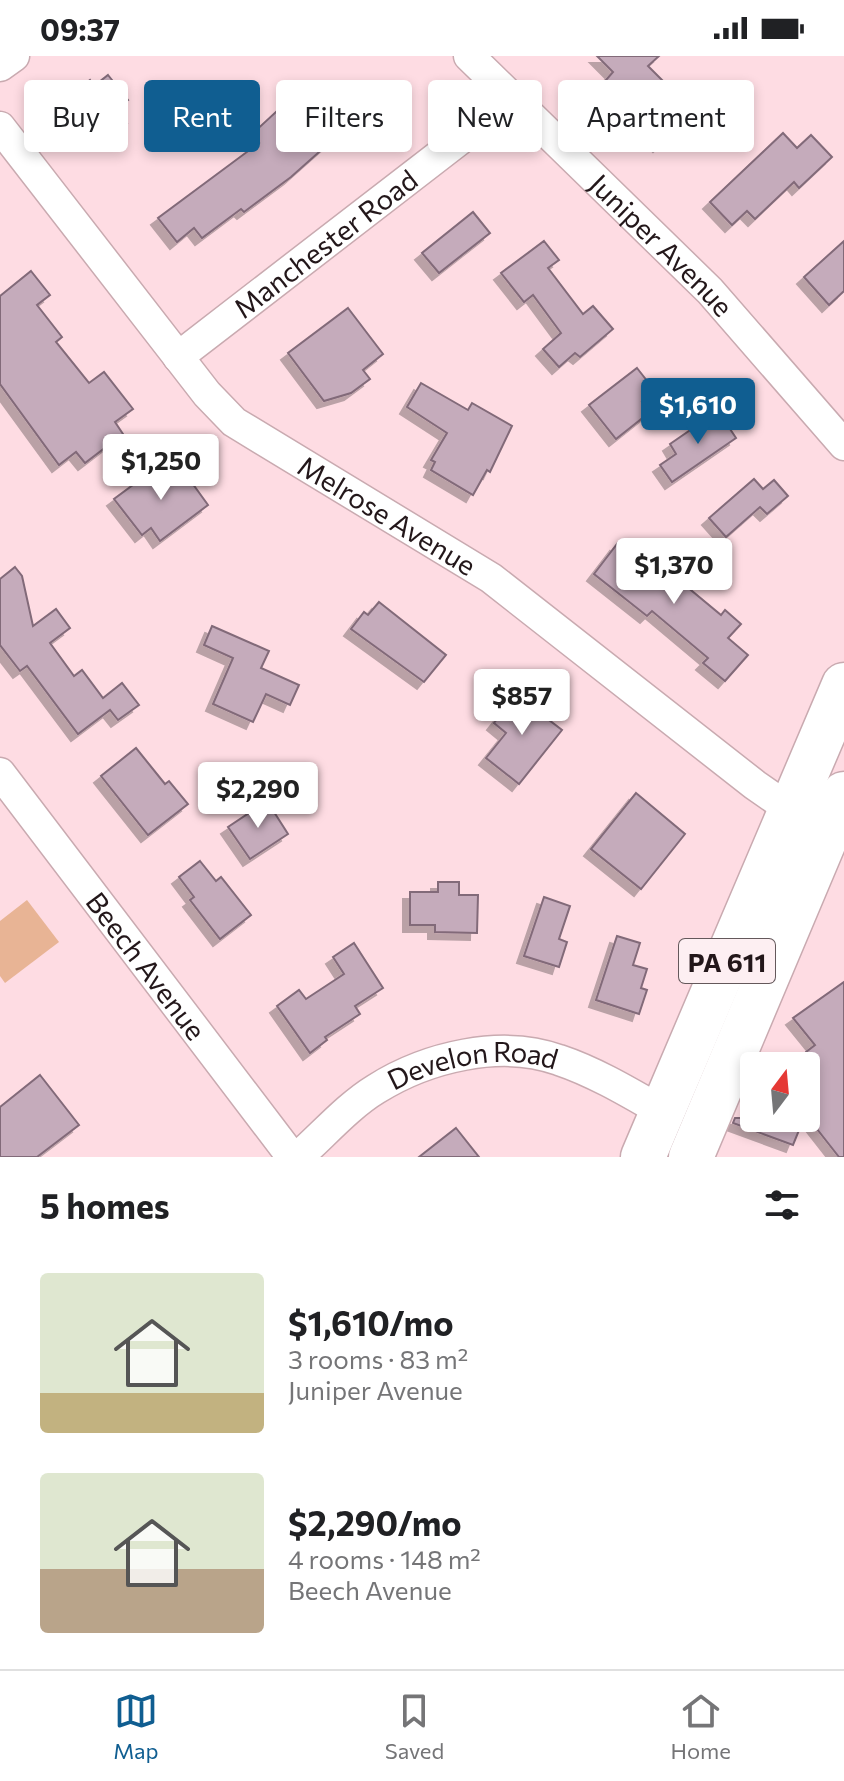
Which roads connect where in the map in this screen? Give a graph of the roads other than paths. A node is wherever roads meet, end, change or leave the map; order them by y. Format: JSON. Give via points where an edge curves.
{"nodes":[{"id":1,"x":14,"y":56,"type":"edge"},
{"id":2,"x":469,"y":56,"type":"edge"},
{"id":3,"x":0,"y":66,"type":"edge"},
{"id":4,"x":492,"y":80,"type":"edge"},
{"id":5,"x":0,"y":127,"type":"edge"},
{"id":6,"x":542,"y":130,"type":"edge"},
{"id":7,"x":444,"y":152,"type":"edge"},
{"id":8,"x":178,"y":357,"type":"junction"},
{"id":9,"x":844,"y":445,"type":"edge"},
{"id":10,"x":844,"y":685,"type":"edge"},
{"id":11,"x":0,"y":773,"type":"edge"},
{"id":12,"x":842,"y":806,"type":"edge"},
{"id":13,"x":791,"y":810,"type":"junction"},
{"id":14,"x":663,"y":1112,"type":"junction"},
{"id":15,"x":295,"y":1157,"type":"edge"},
{"id":16,"x":643,"y":1157,"type":"edge"},
{"id":17,"x":691,"y":1157,"type":"edge"}],
"edges":[{"from":1,"to":3,"type":"street"},
{"from":2,"to":4,"type":"street","name":"Juniper Avenue"},
{"from":5,"to":8,"type":"street","name":"Melrose Avenue"},
{"from":6,"to":9,"type":"street","name":"Juniper Avenue","via":[[710,291]]},
{"from":7,"to":8,"type":"street","name":"Manchester Road"},
{"from":8,"to":13,"type":"street","name":"Melrose Avenue","via":[[234,422],[491,578]]},
{"from":10,"to":13,"type":"highway","number":"PA 611"},
{"from":11,"to":15,"type":"street","name":"Beech Avenue"},
{"from":12,"to":13,"type":"street"},
{"from":12,"to":17,"type":"highway","number":"PA 611"},
{"from":13,"to":14,"type":"highway","number":"PA 611"},
{"from":14,"to":15,"type":"street","name":"Develon Road","via":[[558,1059],[516,1050],[473,1054],[419,1068],[375,1090]]},
{"from":14,"to":16,"type":"highway","number":"PA 611"}]}
